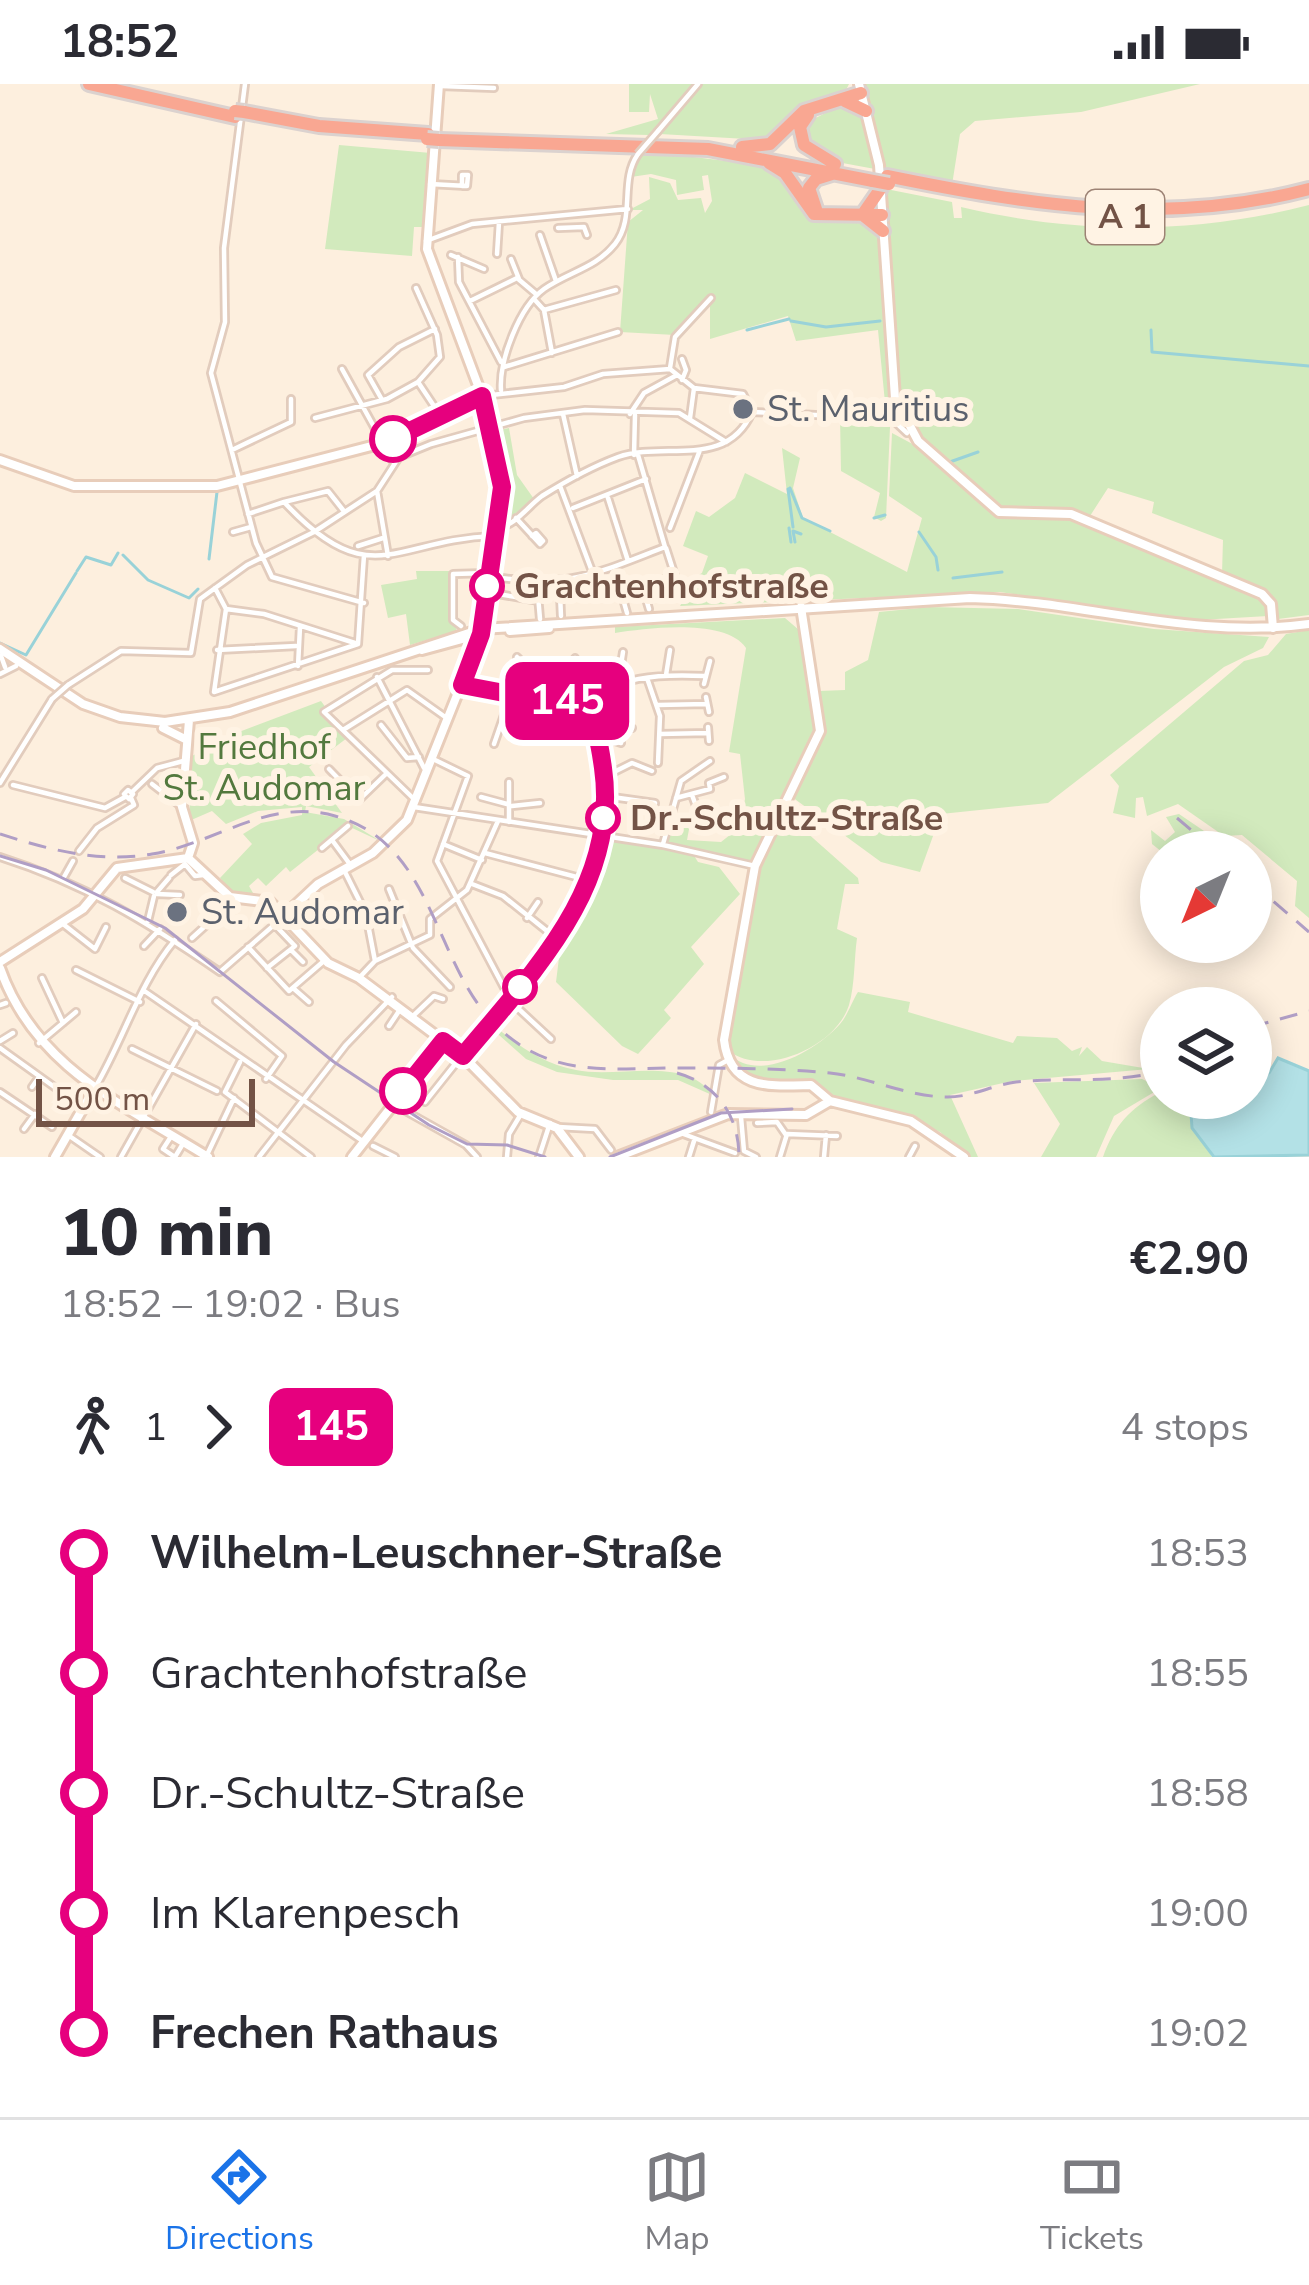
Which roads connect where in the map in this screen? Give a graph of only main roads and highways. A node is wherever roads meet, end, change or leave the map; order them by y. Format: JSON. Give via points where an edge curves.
{"nodes":[{"id":1,"x":89,"y":84,"type":"edge"},
{"id":2,"x":114,"y":84,"type":"edge"},
{"id":3,"x":439,"y":85,"type":"edge"},
{"id":4,"x":856,"y":95,"type":"edge"},
{"id":5,"x":239,"y":113,"type":"junction"},
{"id":6,"x":434,"y":135,"type":"junction"},
{"id":7,"x":744,"y":150,"type":"junction"},
{"id":8,"x":841,"y":170,"type":"junction"},
{"id":9,"x":880,"y":178,"type":"junction"},
{"id":10,"x":1309,"y":192,"type":"edge"},
{"id":11,"x":882,"y":213,"type":"junction"},
{"id":12,"x":864,"y":214,"type":"junction"},
{"id":13,"x":883,"y":230,"type":"junction"},
{"id":14,"x":482,"y":396,"type":"junction"},
{"id":15,"x":0,"y":460,"type":"edge"},
{"id":16,"x":921,"y":600,"type":"junction"},
{"id":17,"x":1273,"y":611,"type":"junction"},
{"id":18,"x":804,"y":617,"type":"junction"},
{"id":19,"x":1309,"y":622,"type":"edge"},
{"id":20,"x":1288,"y":625,"type":"junction"},
{"id":21,"x":1273,"y":627,"type":"junction"},
{"id":22,"x":1256,"y":628,"type":"junction"},
{"id":23,"x":481,"y":632,"type":"junction"},
{"id":24,"x":0,"y":653,"type":"edge"},
{"id":25,"x":186,"y":723,"type":"junction"},
{"id":26,"x":164,"y":728,"type":"junction"},
{"id":27,"x":185,"y":739,"type":"junction"},
{"id":28,"x":187,"y":760,"type":"junction"},
{"id":29,"x":193,"y":847,"type":"junction"},
{"id":30,"x":188,"y":858,"type":"junction"},
{"id":31,"x":206,"y":874,"type":"junction"},
{"id":32,"x":286,"y":914,"type":"junction"},
{"id":33,"x":0,"y":965,"type":"edge"},
{"id":34,"x":443,"y":1041,"type":"junction"},
{"id":35,"x":95,"y":1087,"type":"junction"},
{"id":36,"x":825,"y":1103,"type":"junction"},
{"id":37,"x":643,"y":1152,"type":"edge"},
{"id":38,"x":614,"y":1154,"type":"edge"},
{"id":39,"x":55,"y":1157,"type":"edge"},
{"id":40,"x":207,"y":1157,"type":"edge"},
{"id":41,"x":352,"y":1157,"type":"edge"},
{"id":42,"x":579,"y":1157,"type":"edge"},
{"id":43,"x":964,"y":1157,"type":"edge"}],
"edges":[{"from":1,"to":5,"type":"highway","number":"A 1"},
{"from":2,"to":5,"type":"highway","number":"A 1"},
{"from":3,"to":6,"type":"main road"},
{"from":4,"to":7,"type":"highway","via":[[804,111],[770,144]]},
{"from":4,"to":8,"type":"highway","via":[[811,112],[800,127],[810,152]]},
{"from":4,"to":9,"type":"main road"},
{"from":5,"to":6,"type":"highway","number":"A 1","via":[[323,132]]},
{"from":6,"to":7,"type":"highway","number":"A 1"},
{"from":6,"to":14,"type":"main road","via":[[426,241]]},
{"from":7,"to":8,"type":"highway","number":"A 1"},
{"from":7,"to":12,"type":"highway","via":[[780,168],[814,214]]},
{"from":8,"to":9,"type":"highway","number":"A 1"},
{"from":8,"to":12,"type":"highway","via":[[816,178],[809,200],[828,213]]},
{"from":9,"to":10,"type":"highway","number":"A 1","via":[[1104,211],[1217,207]]},
{"from":9,"to":11,"type":"main road"},
{"from":9,"to":12,"type":"highway"},
{"from":11,"to":12,"type":"highway"},
{"from":11,"to":13,"type":"main road"},
{"from":12,"to":13,"type":"highway"},
{"from":13,"to":17,"type":"main road","via":[[892,390],[924,446],[999,512],[1086,519],[1262,594]]},
{"from":14,"to":15,"type":"main road","via":[[383,443],[239,481],[74,486]]},
{"from":14,"to":23,"type":"main road","via":[[502,475]]},
{"from":16,"to":18,"type":"main road"},
{"from":16,"to":18,"type":"main road","via":[[827,605]]},
{"from":16,"to":22,"type":"main road","via":[[1011,600],[1176,626]]},
{"from":17,"to":20,"type":"main road"},
{"from":17,"to":21,"type":"main road"},
{"from":17,"to":22,"type":"main road"},
{"from":18,"to":23,"type":"main road"},
{"from":18,"to":23,"type":"main road"},
{"from":18,"to":36,"type":"main road","via":[[820,731],[754,871],[725,1030],[728,1060],[750,1083],[811,1085]]},
{"from":19,"to":20,"type":"main road"},
{"from":20,"to":21,"type":"main road"},
{"from":20,"to":22,"type":"main road","via":[[1273,639]]},
{"from":21,"to":22,"type":"main road"},
{"from":23,"to":25,"type":"main road"},
{"from":23,"to":32,"type":"main road","via":[[400,828]]},
{"from":24,"to":25,"type":"main road","via":[[99,711]]},
{"from":24,"to":26,"type":"main road","via":[[98,715]]},
{"from":25,"to":26,"type":"main road"},
{"from":25,"to":27,"type":"main road"},
{"from":25,"to":28,"type":"main road"},
{"from":26,"to":27,"type":"main road"},
{"from":27,"to":28,"type":"main road"},
{"from":28,"to":29,"type":"main road","via":[[182,808]]},
{"from":29,"to":30,"type":"main road"},
{"from":29,"to":31,"type":"main road"},
{"from":30,"to":31,"type":"main road"},
{"from":30,"to":33,"type":"main road","via":[[122,865],[63,924]]},
{"from":31,"to":32,"type":"main road","via":[[235,899],[261,897]]},
{"from":32,"to":34,"type":"main road","via":[[325,960],[360,976]]},
{"from":33,"to":35,"type":"main road","via":[[39,1043]]},
{"from":34,"to":41,"type":"main road"},
{"from":34,"to":42,"type":"main road","via":[[521,1114],[554,1126]]},
{"from":35,"to":39,"type":"main road"},
{"from":35,"to":40,"type":"main road"},
{"from":36,"to":37,"type":"main road","via":[[806,1115],[741,1112]]},
{"from":36,"to":43,"type":"main road","via":[[911,1121]]},
{"from":37,"to":38,"type":"main road"}]}
